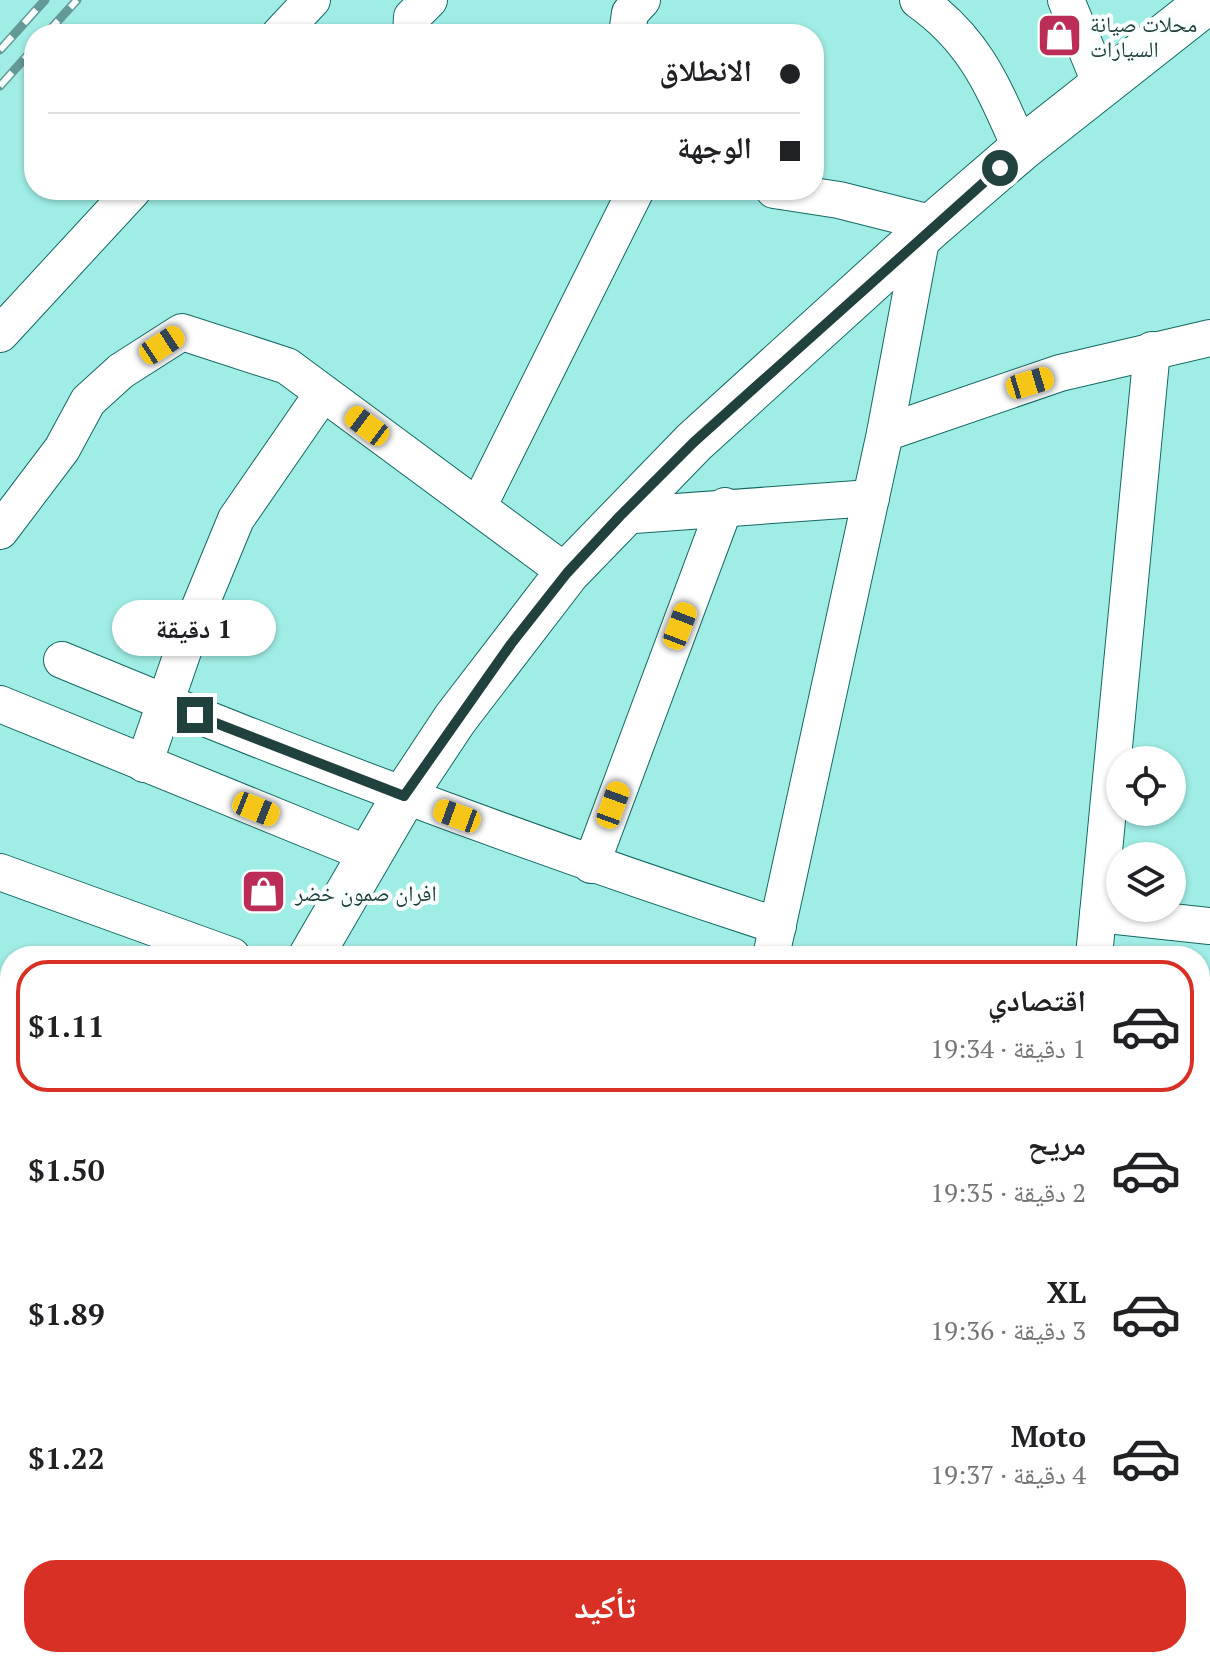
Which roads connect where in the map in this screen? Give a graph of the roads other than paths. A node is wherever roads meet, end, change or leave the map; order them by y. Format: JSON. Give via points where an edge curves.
{"nodes":[{"id":1,"x":312,"y":0,"type":"edge"},
{"id":2,"x":429,"y":0,"type":"edge"},
{"id":3,"x":642,"y":0,"type":"edge"},
{"id":4,"x":918,"y":0,"type":"edge"},
{"id":5,"x":1066,"y":0,"type":"edge"},
{"id":6,"x":1210,"y":0,"type":"edge"},
{"id":7,"x":289,"y":24,"type":"edge"},
{"id":8,"x":412,"y":24,"type":"edge"},
{"id":9,"x":628,"y":24,"type":"edge"},
{"id":10,"x":1102,"y":87,"type":"junction"},
{"id":11,"x":1021,"y":149,"type":"junction"},
{"id":12,"x":824,"y":198,"type":"edge"},
{"id":13,"x":124,"y":200,"type":"edge"},
{"id":14,"x":631,"y":200,"type":"edge"},
{"id":15,"x":928,"y":230,"type":"junction"},
{"id":16,"x":0,"y":334,"type":"edge"},
{"id":17,"x":1210,"y":338,"type":"edge"},
{"id":18,"x":1152,"y":350,"type":"junction"},
{"id":19,"x":323,"y":393,"type":"junction"},
{"id":20,"x":885,"y":433,"type":"junction"},
{"id":21,"x":871,"y":498,"type":"junction"},
{"id":22,"x":725,"y":506,"type":"junction"},
{"id":23,"x":478,"y":507,"type":"junction"},
{"id":24,"x":620,"y":516,"type":"junction"},
{"id":25,"x":0,"y":531,"type":"edge"},
{"id":26,"x":567,"y":573,"type":"junction"},
{"id":27,"x":62,"y":660,"type":"dead end"},
{"id":28,"x":165,"y":703,"type":"junction"},
{"id":29,"x":0,"y":704,"type":"edge"},
{"id":30,"x":144,"y":764,"type":"junction"},
{"id":31,"x":404,"y":796,"type":"junction"},
{"id":32,"x":368,"y":854,"type":"junction"},
{"id":33,"x":591,"y":865,"type":"junction"},
{"id":34,"x":5,"y":884,"type":"edge"},
{"id":35,"x":1098,"y":914,"type":"junction"},
{"id":36,"x":1210,"y":926,"type":"edge"},
{"id":37,"x":774,"y":941,"type":"edge"},
{"id":38,"x":200,"y":946,"type":"edge"},
{"id":39,"x":317,"y":946,"type":"edge"},
{"id":40,"x":1095,"y":946,"type":"edge"}],
"edges":[{"from":1,"to":7,"type":"street"},
{"from":2,"to":8,"type":"street"},
{"from":3,"to":9,"type":"street","via":[[630,13]]},
{"from":4,"to":11,"type":"street","via":[[969,46]]},
{"from":5,"to":10,"type":"street"},
{"from":6,"to":10,"type":"main road"},
{"from":10,"to":11,"type":"main road"},
{"from":11,"to":15,"type":"main road"},
{"from":12,"to":15,"type":"street"},
{"from":13,"to":16,"type":"street"},
{"from":14,"to":23,"type":"street"},
{"from":15,"to":20,"type":"street"},
{"from":15,"to":24,"type":"main road"},
{"from":17,"to":18,"type":"street"},
{"from":18,"to":20,"type":"street","via":[[969,402]]},
{"from":18,"to":35,"type":"street"},
{"from":19,"to":23,"type":"street"},
{"from":19,"to":25,"type":"street","via":[[287,366],[182,332],[121,371],[88,401],[62,449]]},
{"from":19,"to":28,"type":"street","via":[[236,519]]},
{"from":20,"to":21,"type":"street"},
{"from":21,"to":22,"type":"street"},
{"from":21,"to":37,"type":"street"},
{"from":22,"to":24,"type":"street"},
{"from":22,"to":33,"type":"street"},
{"from":23,"to":26,"type":"street"},
{"from":24,"to":26,"type":"main road"},
{"from":26,"to":31,"type":"main road","via":[[455,719]]},
{"from":27,"to":28,"type":"street"},
{"from":28,"to":30,"type":"street"},
{"from":28,"to":31,"type":"street"},
{"from":29,"to":30,"type":"street"},
{"from":30,"to":32,"type":"street"},
{"from":31,"to":32,"type":"main road"},
{"from":31,"to":33,"type":"street"},
{"from":32,"to":39,"type":"main road"},
{"from":33,"to":37,"type":"street"},
{"from":34,"to":38,"type":"street"},
{"from":35,"to":36,"type":"street"},
{"from":35,"to":40,"type":"street"}]}
